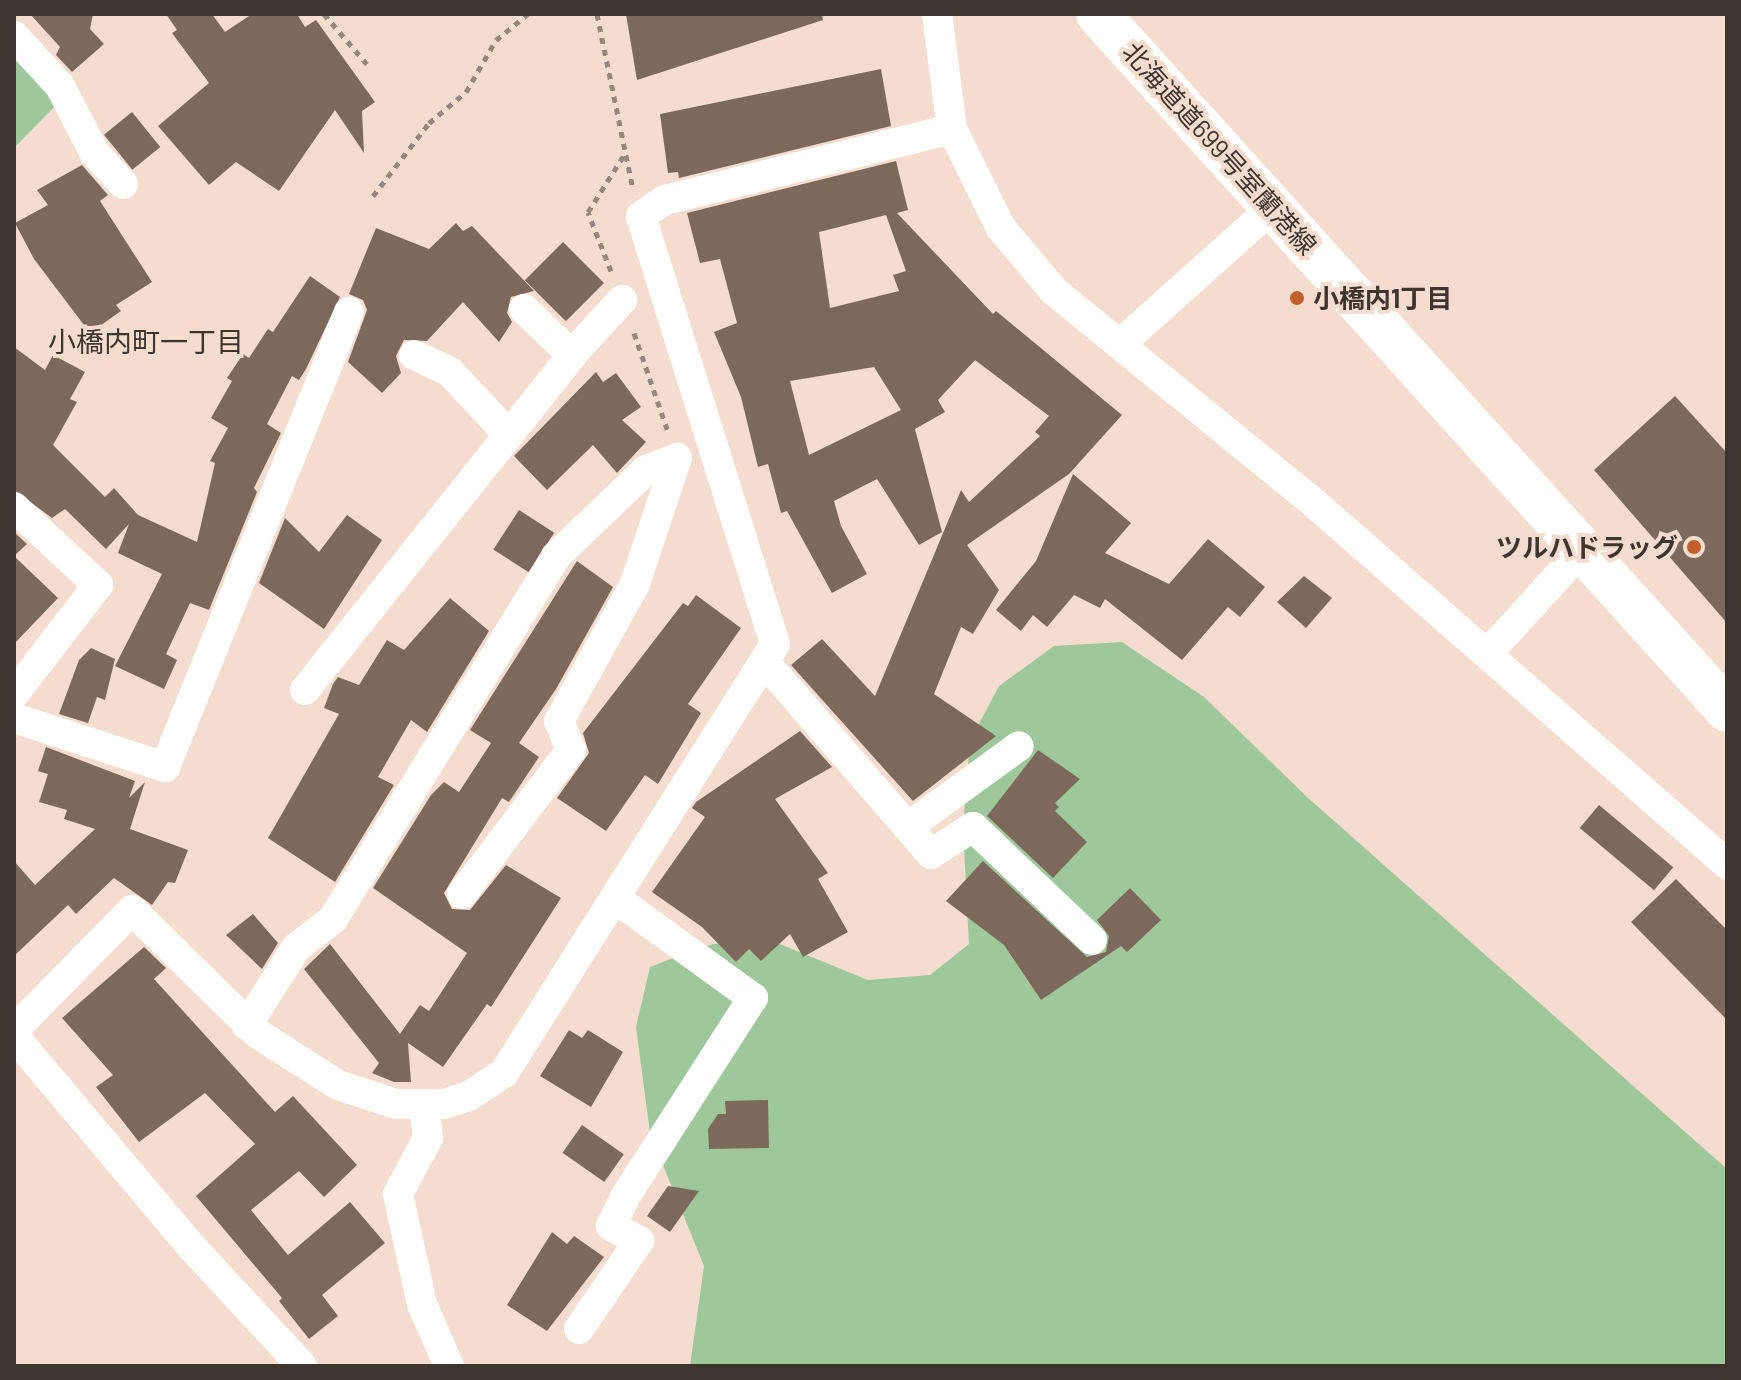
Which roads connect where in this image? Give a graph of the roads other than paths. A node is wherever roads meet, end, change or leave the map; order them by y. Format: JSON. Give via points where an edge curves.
{"nodes":[{"id":1,"x":937,"y":14,"type":"edge"},
{"id":2,"x":1098,"y":14,"type":"edge"},
{"id":3,"x":14,"y":36,"type":"edge"},
{"id":4,"x":952,"y":129,"type":"junction"},
{"id":5,"x":123,"y":184,"type":"dead end"},
{"id":6,"x":1273,"y":207,"type":"junction"},
{"id":7,"x":622,"y":300,"type":"dead end"},
{"id":8,"x":524,"y":309,"type":"dead end"},
{"id":9,"x":349,"y":312,"type":"dead end"},
{"id":10,"x":1120,"y":344,"type":"junction"},
{"id":11,"x":414,"y":355,"type":"dead end"},
{"id":12,"x":572,"y":355,"type":"junction"},
{"id":13,"x":509,"y":435,"type":"junction"},
{"id":14,"x":14,"y":507,"type":"edge"},
{"id":15,"x":1582,"y":550,"type":"junction"},
{"id":16,"x":1488,"y":653,"type":"junction"},
{"id":17,"x":764,"y":661,"type":"junction"},
{"id":18,"x":305,"y":690,"type":"dead end"},
{"id":19,"x":14,"y":694,"type":"edge"},
{"id":20,"x":1727,"y":710,"type":"edge"},
{"id":21,"x":14,"y":718,"type":"edge"},
{"id":22,"x":1019,"y":746,"type":"dead end"},
{"id":23,"x":908,"y":827,"type":"junction"},
{"id":24,"x":1727,"y":864,"type":"edge"},
{"id":25,"x":462,"y":894,"type":"dead end"},
{"id":26,"x":616,"y":899,"type":"junction"},
{"id":27,"x":1092,"y":940,"type":"dead end"},
{"id":28,"x":247,"y":1025,"type":"junction"},
{"id":29,"x":14,"y":1030,"type":"edge"},
{"id":30,"x":14,"y":1036,"type":"edge"},
{"id":31,"x":424,"y":1104,"type":"junction"},
{"id":32,"x":579,"y":1329,"type":"dead end"},
{"id":33,"x":302,"y":1366,"type":"edge"},
{"id":34,"x":449,"y":1366,"type":"edge"}],
"edges":[{"from":1,"to":4,"type":"street"},
{"from":2,"to":6,"type":"main road","name":"北海道道699号室蘭港線"},
{"from":3,"to":5,"type":"street","via":[[60,86],[94,152]]},
{"from":4,"to":10,"type":"street","via":[[1001,228],[1054,291]]},
{"from":4,"to":17,"type":"street","via":[[665,200],[641,216],[775,644]]},
{"from":6,"to":10,"type":"street"},
{"from":6,"to":15,"type":"main road","name":"北海道道699号室蘭港線"},
{"from":7,"to":12,"type":"street"},
{"from":8,"to":12,"type":"street"},
{"from":9,"to":21,"type":"street","via":[[165,767]]},
{"from":10,"to":16,"type":"street"},
{"from":11,"to":13,"type":"street","via":[[450,372]]},
{"from":12,"to":13,"type":"street"},
{"from":13,"to":18,"type":"street"},
{"from":14,"to":19,"type":"street","via":[[98,585]]},
{"from":15,"to":16,"type":"street"},
{"from":15,"to":20,"type":"main road","name":"北海道道699号室蘭港線"},
{"from":16,"to":24,"type":"street"},
{"from":17,"to":23,"type":"street"},
{"from":17,"to":26,"type":"street"},
{"from":22,"to":23,"type":"street"},
{"from":23,"to":27,"type":"street","via":[[931,854],[973,827]]},
{"from":25,"to":28,"type":"street","via":[[571,750],[559,721],[635,584],[677,458],[646,470],[556,556],[333,919],[296,948]]},
{"from":26,"to":31,"type":"street","via":[[504,1073],[469,1096]]},
{"from":26,"to":32,"type":"street","via":[[753,998],[625,1197],[611,1226],[639,1241]]},
{"from":28,"to":29,"type":"street","via":[[132,910]]},
{"from":28,"to":31,"type":"street","via":[[338,1085],[396,1104]]},
{"from":30,"to":33,"type":"street","via":[[189,1244]]},
{"from":31,"to":34,"type":"street","via":[[428,1138],[398,1194],[422,1304]]}]}
